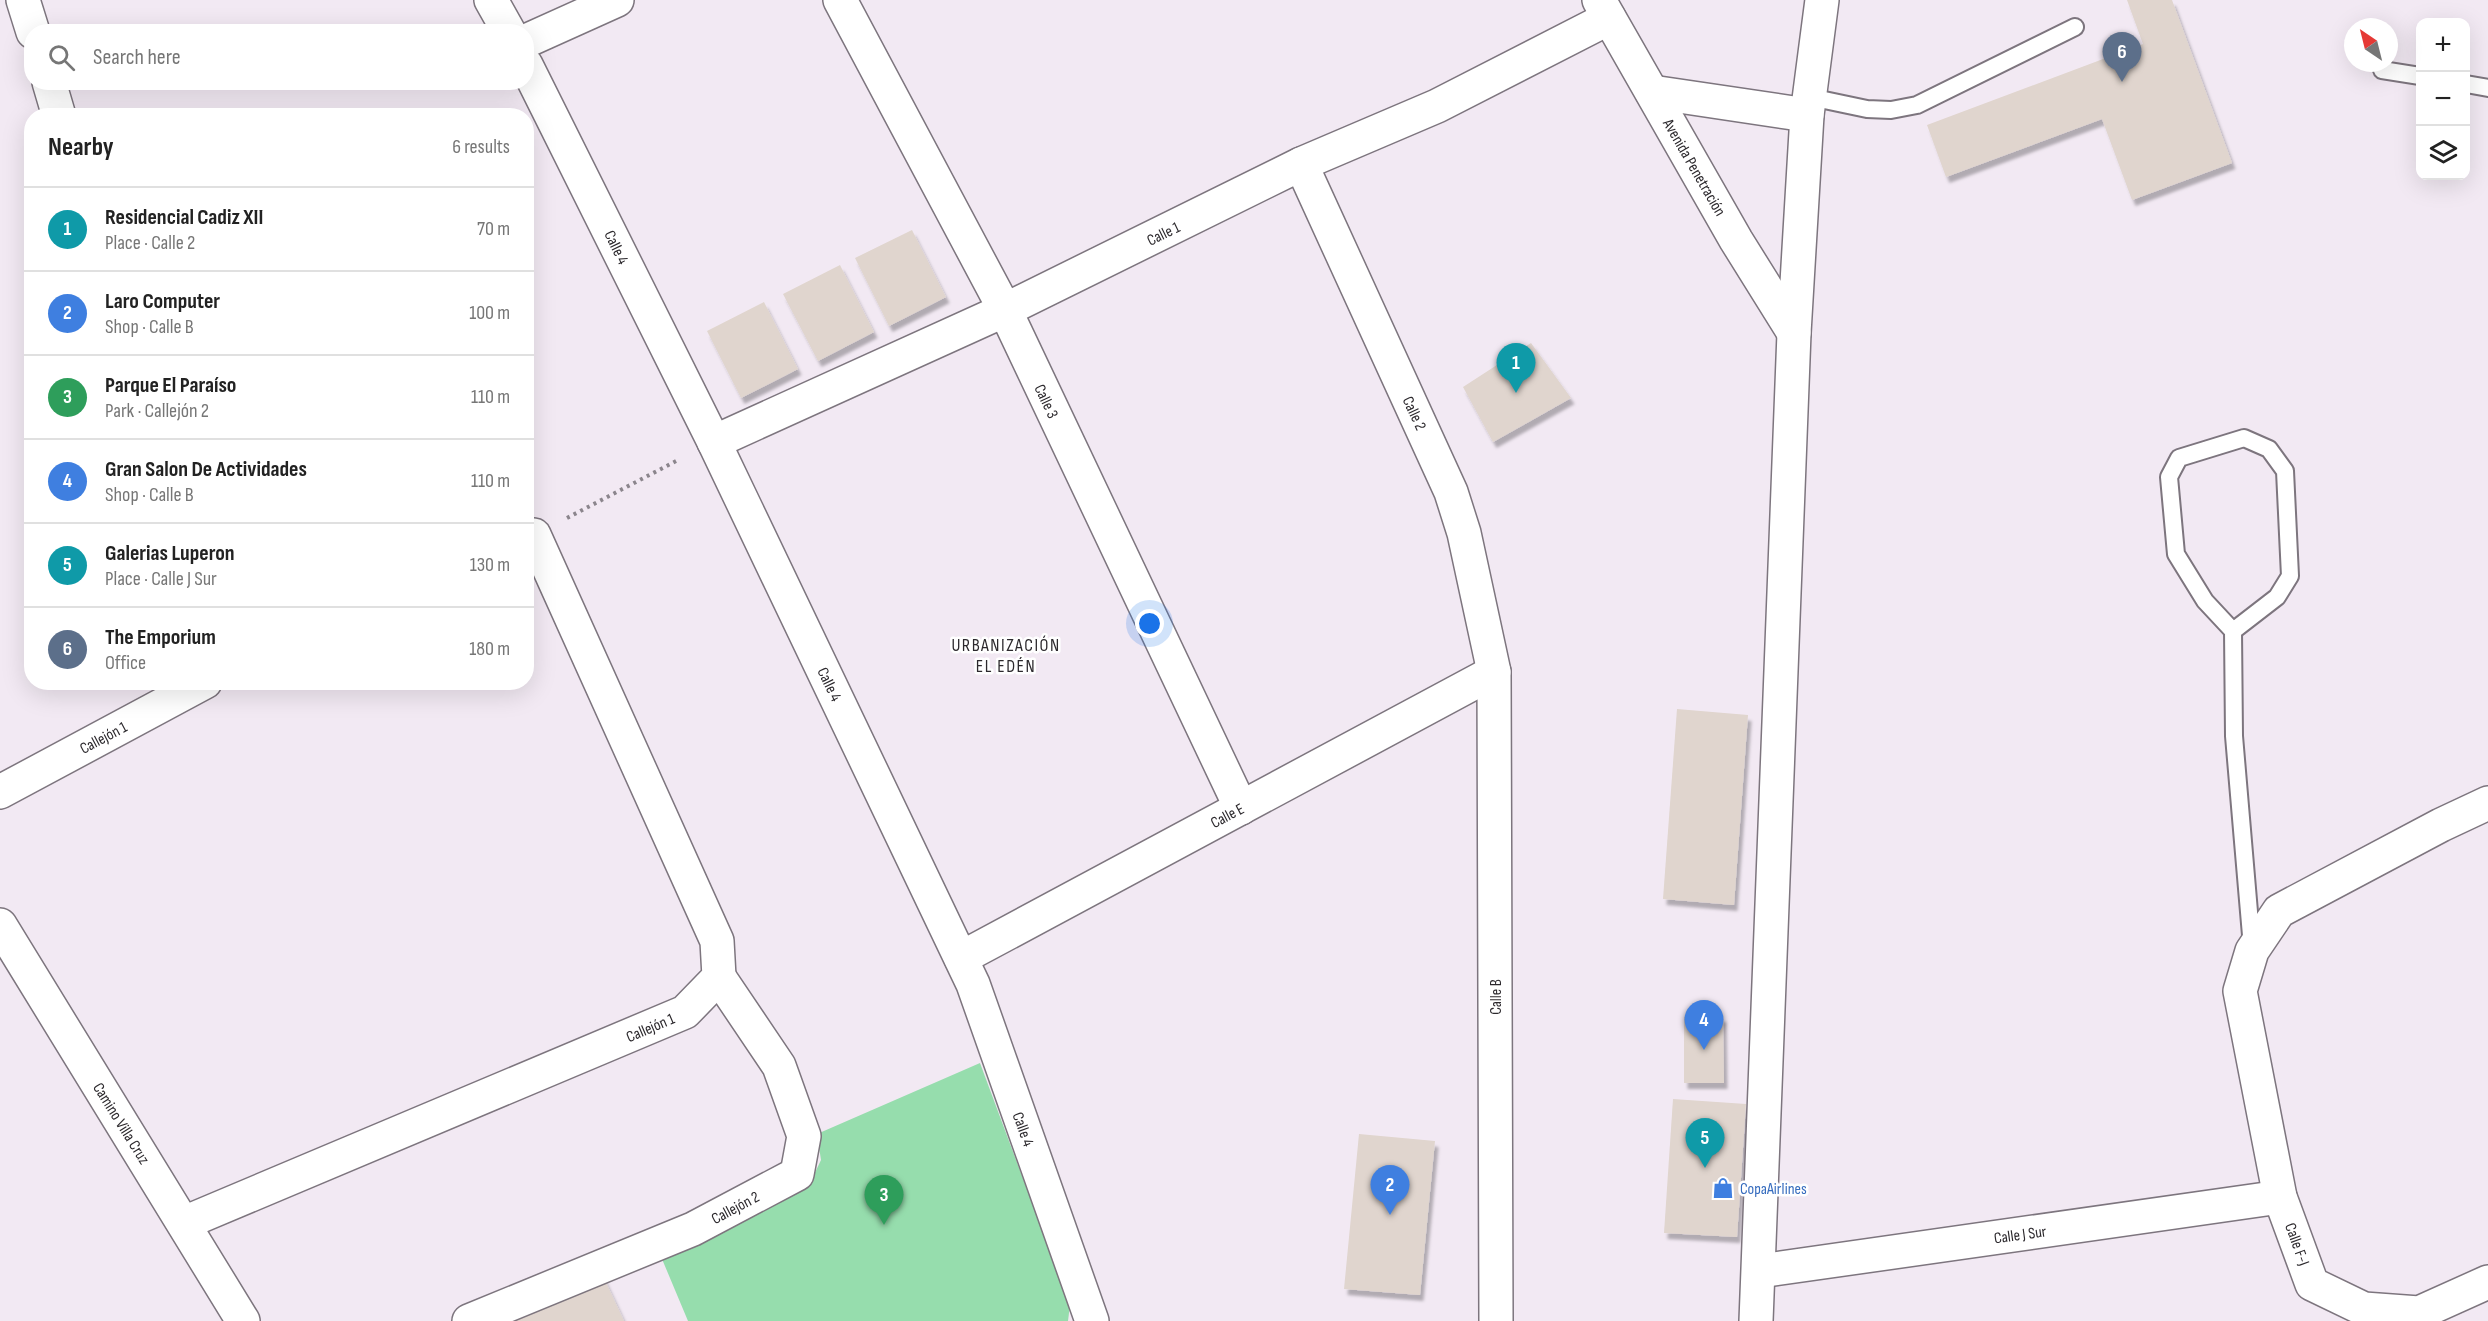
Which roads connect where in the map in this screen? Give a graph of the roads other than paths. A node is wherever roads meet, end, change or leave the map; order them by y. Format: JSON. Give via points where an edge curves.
{"nodes":[{"id":1,"x":23,"y":0,"type":"edge"},
{"id":2,"x":490,"y":0,"type":"edge"},
{"id":3,"x":617,"y":0,"type":"edge"},
{"id":4,"x":840,"y":0,"type":"edge"},
{"id":5,"x":1822,"y":0,"type":"edge"},
{"id":6,"x":1604,"y":9,"type":"edge"},
{"id":7,"x":30,"y":24,"type":"edge"},
{"id":8,"x":504,"y":24,"type":"edge"},
{"id":9,"x":2074,"y":27,"type":"dead end"},
{"id":10,"x":534,"y":38,"type":"edge"},
{"id":11,"x":2395,"y":72,"type":"edge"},
{"id":12,"x":2416,"y":75,"type":"edge"},
{"id":13,"x":534,"y":81,"type":"edge"},
{"id":14,"x":2470,"y":85,"type":"edge"},
{"id":15,"x":2488,"y":87,"type":"edge"},
{"id":16,"x":51,"y":90,"type":"edge"},
{"id":17,"x":1652,"y":92,"type":"junction"},
{"id":18,"x":1808,"y":106,"type":"junction"},
{"id":19,"x":57,"y":108,"type":"edge"},
{"id":20,"x":1301,"y":164,"type":"junction"},
{"id":21,"x":1005,"y":310,"type":"junction"},
{"id":22,"x":1794,"y":333,"type":"junction"},
{"id":23,"x":714,"y":442,"type":"junction"},
{"id":24,"x":534,"y":543,"type":"edge"},
{"id":25,"x":2233,"y":631,"type":"junction"},
{"id":26,"x":1494,"y":672,"type":"junction"},
{"id":27,"x":190,"y":690,"type":"edge"},
{"id":28,"x":0,"y":792,"type":"edge"},
{"id":29,"x":2488,"y":803,"type":"edge"},
{"id":30,"x":1241,"y":808,"type":"junction"},
{"id":31,"x":0,"y":925,"type":"edge"},
{"id":32,"x":2252,"y":951,"type":"junction"},
{"id":33,"x":961,"y":958,"type":"junction"},
{"id":34,"x":719,"y":977,"type":"junction"},
{"id":35,"x":2280,"y":1197,"type":"junction"},
{"id":36,"x":184,"y":1223,"type":"junction"},
{"id":37,"x":1760,"y":1271,"type":"junction"},
{"id":38,"x":2488,"y":1282,"type":"edge"},
{"id":39,"x":243,"y":1321,"type":"edge"},
{"id":40,"x":468,"y":1321,"type":"edge"},
{"id":41,"x":1092,"y":1321,"type":"edge"},
{"id":42,"x":1496,"y":1321,"type":"edge"},
{"id":43,"x":1756,"y":1321,"type":"edge"}],
"edges":[{"from":1,"to":7,"type":"street"},
{"from":2,"to":8,"type":"street"},
{"from":3,"to":10,"type":"street"},
{"from":4,"to":21,"type":"street","name":"Calle 3"},
{"from":5,"to":18,"type":"street"},
{"from":6,"to":17,"type":"street","name":"Avenida Penetración"},
{"from":6,"to":20,"type":"street","name":"Calle 1","via":[[1437,106]]},
{"from":9,"to":18,"type":"lane","via":[[1917,105],[1891,110]]},
{"from":11,"to":12,"type":"lane"},
{"from":13,"to":23,"type":"street","name":"Calle 4"},
{"from":14,"to":15,"type":"lane"},
{"from":16,"to":19,"type":"street"},
{"from":17,"to":18,"type":"street"},
{"from":17,"to":22,"type":"street","name":"Avenida Penetración"},
{"from":18,"to":22,"type":"street"},
{"from":20,"to":21,"type":"street","name":"Calle 1"},
{"from":20,"to":26,"type":"street","name":"Calle 2","via":[[1451,492],[1464,533]]},
{"from":21,"to":23,"type":"street","name":"Calle 1"},
{"from":21,"to":30,"type":"street","name":"Calle 3"},
{"from":22,"to":37,"type":"street"},
{"from":23,"to":33,"type":"street","name":"Calle 4"},
{"from":24,"to":34,"type":"street","via":[[717,941]]},
{"from":25,"to":25,"type":"lane","via":[[2277,597],[2290,576],[2285,471],[2270,449],[2244,438],[2179,458],[2169,477],[2176,554],[2205,601]]},
{"from":25,"to":32,"type":"lane","via":[[2234,736]]},
{"from":26,"to":30,"type":"street","name":"Calle E"},
{"from":26,"to":42,"type":"street","name":"Calle B"},
{"from":27,"to":28,"type":"street","name":"Callejón 1"},
{"from":29,"to":32,"type":"street","name":"Calle F-J","via":[[2279,911]]},
{"from":30,"to":33,"type":"street","name":"Calle E"},
{"from":31,"to":36,"type":"street","name":"Camino Villa Cruz"},
{"from":32,"to":35,"type":"street","name":"Calle F-J","via":[[2241,991]]},
{"from":33,"to":41,"type":"street","name":"Calle 4"},
{"from":34,"to":36,"type":"street","name":"Callejón 1","via":[[685,1012]]},
{"from":34,"to":40,"type":"street","name":"Callejón 2","via":[[779,1066],[804,1136],[797,1174],[693,1229]]},
{"from":35,"to":37,"type":"street","name":"Calle J Sur"},
{"from":35,"to":38,"type":"street","name":"Calle F-J","via":[[2312,1284],[2364,1309],[2419,1313]]},
{"from":36,"to":39,"type":"street","name":"Camino Villa Cruz"},
{"from":37,"to":43,"type":"street"}]}
